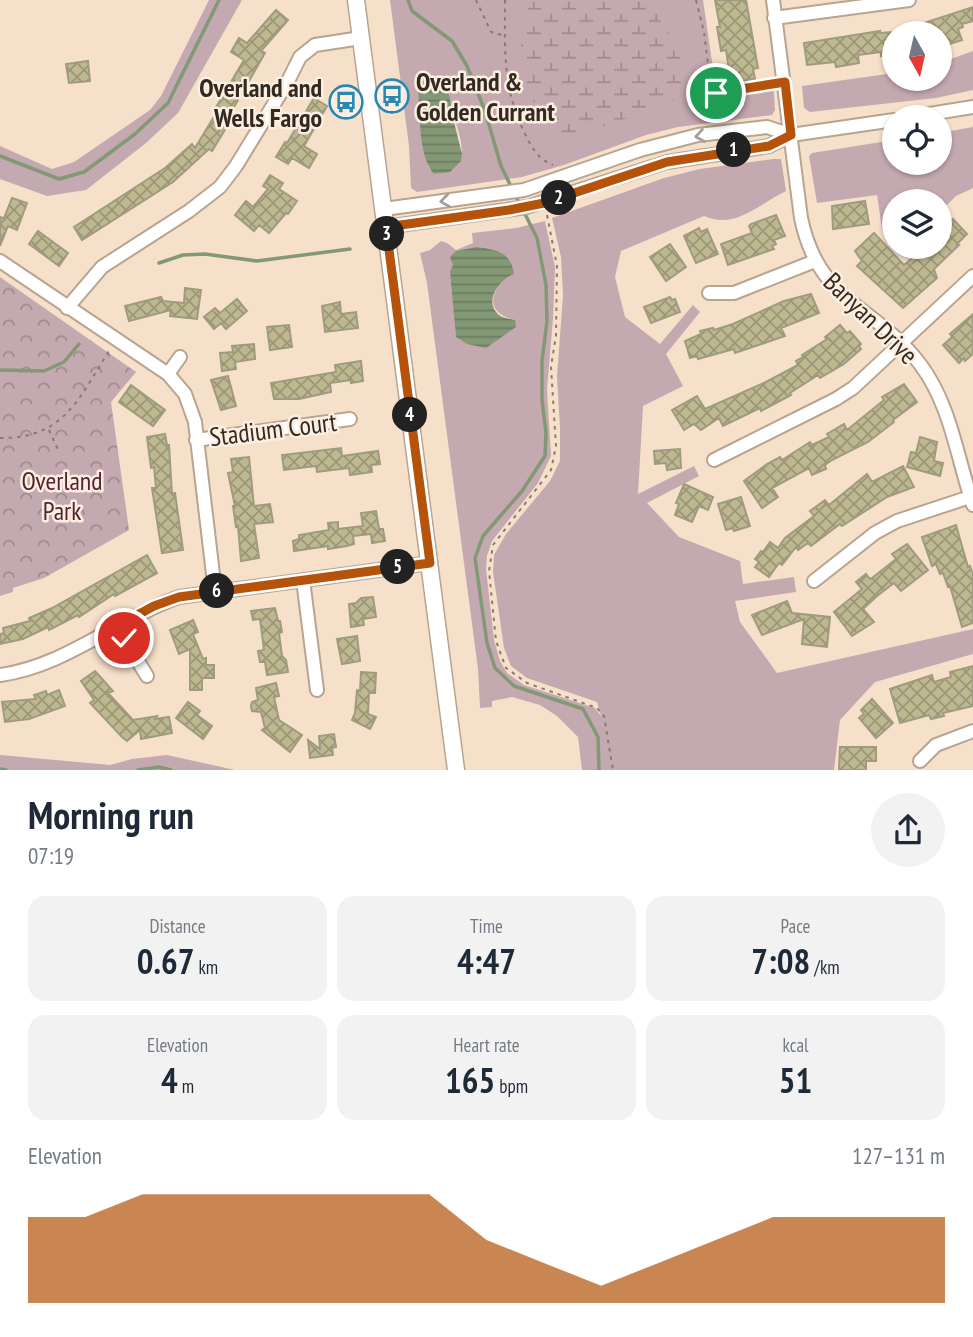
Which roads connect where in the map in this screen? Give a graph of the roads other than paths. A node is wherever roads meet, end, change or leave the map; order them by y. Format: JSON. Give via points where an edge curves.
{"nodes":[{"id":1,"x":356,"y":0,"type":"edge"},
{"id":2,"x":772,"y":0,"type":"edge"},
{"id":3,"x":909,"y":0,"type":"edge"},
{"id":4,"x":774,"y":19,"type":"junction"},
{"id":5,"x":361,"y":38,"type":"junction"},
{"id":6,"x":973,"y":107,"type":"edge"},
{"id":7,"x":952,"y":110,"type":"edge"},
{"id":8,"x":882,"y":122,"type":"edge"},
{"id":9,"x":791,"y":135,"type":"junction"},
{"id":10,"x":540,"y":184,"type":"junction"},
{"id":11,"x":544,"y":203,"type":"junction"},
{"id":12,"x":384,"y":209,"type":"junction"},
{"id":13,"x":386,"y":227,"type":"junction"},
{"id":14,"x":0,"y":261,"type":"edge"},
{"id":15,"x":815,"y":261,"type":"junction"},
{"id":16,"x":973,"y":276,"type":"edge"},
{"id":17,"x":709,"y":293,"type":"dead end"},
{"id":18,"x":67,"y":308,"type":"junction"},
{"id":19,"x":901,"y":343,"type":"junction"},
{"id":20,"x":180,"y":357,"type":"dead end"},
{"id":21,"x":168,"y":374,"type":"junction"},
{"id":22,"x":350,"y":419,"type":"dead end"},
{"id":23,"x":196,"y":440,"type":"junction"},
{"id":24,"x":715,"y":460,"type":"dead end"},
{"id":25,"x":972,"y":499,"type":"edge"},
{"id":26,"x":430,"y":563,"type":"junction"},
{"id":27,"x":303,"y":580,"type":"junction"},
{"id":28,"x":814,"y":581,"type":"dead end"},
{"id":29,"x":215,"y":591,"type":"junction"},
{"id":30,"x":117,"y":626,"type":"junction"},
{"id":31,"x":0,"y":675,"type":"edge"},
{"id":32,"x":148,"y":677,"type":"dead end"},
{"id":33,"x":317,"y":690,"type":"dead end"},
{"id":34,"x":973,"y":731,"type":"edge"},
{"id":35,"x":920,"y":761,"type":"dead end"},
{"id":36,"x":456,"y":770,"type":"edge"}],
"edges":[{"from":1,"to":5,"type":"main road"},
{"from":2,"to":4,"type":"street","name":"Banyan Drive"},
{"from":3,"to":4,"type":"street"},
{"from":4,"to":9,"type":"street","name":"Banyan Drive"},
{"from":5,"to":12,"type":"main road"},
{"from":5,"to":18,"type":"street","via":[[315,45],[300,57],[220,187],[102,267]]},
{"from":6,"to":7,"type":"street"},
{"from":8,"to":9,"type":"street"},
{"from":9,"to":10,"type":"street","one_way":true,"via":[[768,127],[698,135]]},
{"from":9,"to":11,"type":"street","via":[[769,146],[667,162]]},
{"from":9,"to":15,"type":"street","name":"Banyan Drive","via":[[800,218]]},
{"from":10,"to":11,"type":"street"},
{"from":10,"to":12,"type":"street","one_way":true},
{"from":11,"to":13,"type":"street"},
{"from":12,"to":13,"type":"main road"},
{"from":13,"to":26,"type":"main road"},
{"from":14,"to":18,"type":"street"},
{"from":15,"to":17,"type":"street","via":[[734,293]]},
{"from":15,"to":19,"type":"street","name":"Banyan Drive","via":[[844,298]]},
{"from":16,"to":19,"type":"street"},
{"from":18,"to":21,"type":"street"},
{"from":19,"to":24,"type":"street","via":[[836,399]]},
{"from":19,"to":25,"type":"street","name":"Banyan Drive","via":[[937,392]]},
{"from":20,"to":21,"type":"street"},
{"from":21,"to":23,"type":"street","via":[[185,394]]},
{"from":22,"to":23,"type":"street","name":"Stadium Court"},
{"from":23,"to":29,"type":"street"},
{"from":25,"to":28,"type":"street","via":[[897,521]]},
{"from":26,"to":27,"type":"street"},
{"from":26,"to":36,"type":"main road"},
{"from":27,"to":29,"type":"street"},
{"from":27,"to":33,"type":"street"},
{"from":29,"to":30,"type":"street","via":[[179,597]]},
{"from":30,"to":31,"type":"street","via":[[40,666]]},
{"from":30,"to":32,"type":"street"},
{"from":34,"to":35,"type":"street","via":[[936,745]]}]}
